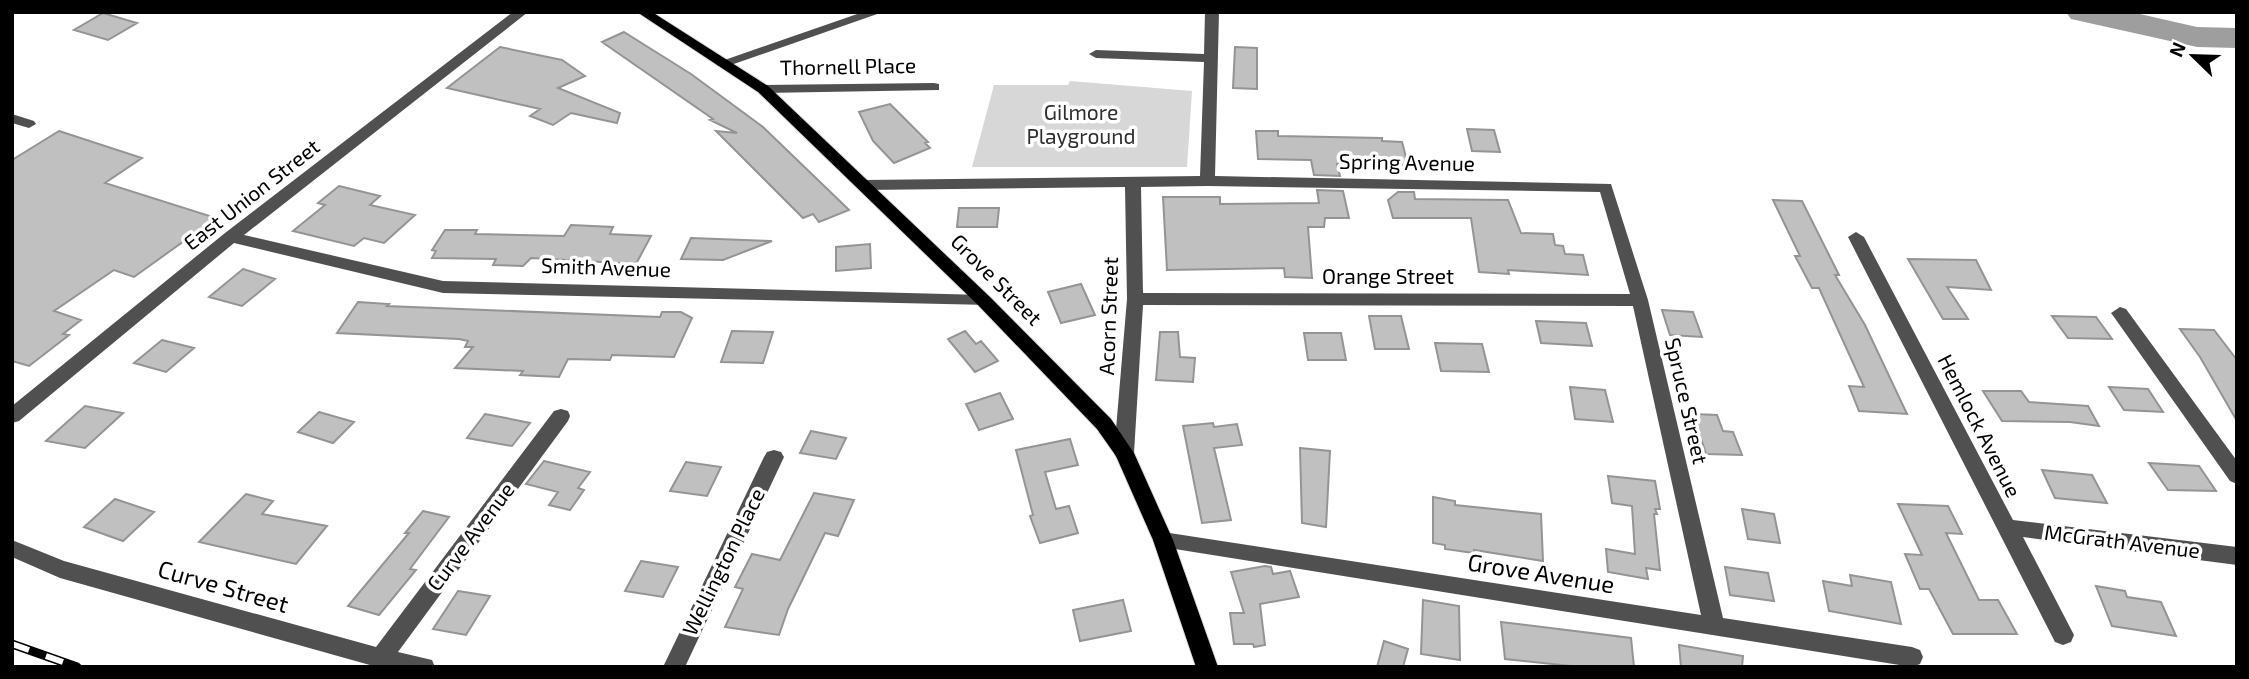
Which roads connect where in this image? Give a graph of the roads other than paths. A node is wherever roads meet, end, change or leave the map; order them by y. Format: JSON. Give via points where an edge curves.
{"nodes":[{"id":1,"x":522,"y":12,"type":"edge"},
{"id":2,"x":643,"y":12,"type":"edge"},
{"id":3,"x":877,"y":12,"type":"edge"},
{"id":4,"x":1212,"y":12,"type":"edge"},
{"id":5,"x":1096,"y":54,"type":"dead end"},
{"id":6,"x":1212,"y":58,"type":"junction"},
{"id":7,"x":723,"y":63,"type":"junction"},
{"id":8,"x":934,"y":87,"type":"dead end"},
{"id":9,"x":763,"y":89,"type":"junction"},
{"id":10,"x":12,"y":118,"type":"edge"},
{"id":11,"x":29,"y":124,"type":"dead end"},
{"id":12,"x":1133,"y":180,"type":"junction"},
{"id":13,"x":1208,"y":181,"type":"junction"},
{"id":14,"x":864,"y":185,"type":"junction"},
{"id":15,"x":1606,"y":187,"type":"joint"},
{"id":16,"x":231,"y":237,"type":"junction"},
{"id":17,"x":1856,"y":237,"type":"dead end"},
{"id":18,"x":1135,"y":299,"type":"junction"},
{"id":19,"x":1640,"y":300,"type":"junction"},
{"id":20,"x":984,"y":301,"type":"junction"},
{"id":21,"x":2120,"y":313,"type":"dead end"},
{"id":22,"x":12,"y":416,"type":"edge"},
{"id":23,"x":561,"y":416,"type":"dead end"},
{"id":24,"x":1124,"y":453,"type":"junction"},
{"id":25,"x":774,"y":457,"type":"dead end"},
{"id":26,"x":2237,"y":476,"type":"edge"},
{"id":27,"x":2006,"y":527,"type":"junction"},
{"id":28,"x":1163,"y":540,"type":"junction"},
{"id":29,"x":12,"y":548,"type":"edge"},
{"id":30,"x":2237,"y":556,"type":"edge"},
{"id":31,"x":1715,"y":628,"type":"junction"},
{"id":32,"x":2063,"y":635,"type":"dead end"},
{"id":33,"x":1912,"y":657,"type":"dead end"},
{"id":34,"x":381,"y":658,"type":"junction"},
{"id":35,"x":424,"y":667,"type":"edge"},
{"id":36,"x":674,"y":667,"type":"edge"},
{"id":37,"x":1207,"y":667,"type":"edge"}],
"edges":[{"from":1,"to":16,"type":"street","name":"East Union Street"},
{"from":2,"to":7,"type":"main road","name":"Grove Street"},
{"from":3,"to":7,"type":"street"},
{"from":4,"to":6,"type":"street"},
{"from":5,"to":6,"type":"street"},
{"from":6,"to":13,"type":"street"},
{"from":7,"to":9,"type":"main road","name":"Grove Street"},
{"from":8,"to":9,"type":"street","name":"Thornell Place"},
{"from":9,"to":14,"type":"main road","name":"Grove Street"},
{"from":10,"to":11,"type":"street"},
{"from":12,"to":13,"type":"street","name":"Spring Avenue"},
{"from":12,"to":14,"type":"street","name":"Spring Avenue"},
{"from":12,"to":18,"type":"street","name":"Acorn Street"},
{"from":13,"to":15,"type":"street","name":"Spring Avenue"},
{"from":14,"to":20,"type":"main road","name":"Grove Street"},
{"from":15,"to":19,"type":"street","name":"Spruce Street"},
{"from":16,"to":20,"type":"street","name":"Smith Avenue","via":[[443,286]]},
{"from":16,"to":22,"type":"street","name":"East Union Street"},
{"from":17,"to":27,"type":"street","name":"Hemlock Avenue"},
{"from":18,"to":19,"type":"street","name":"Orange Street"},
{"from":18,"to":24,"type":"street","name":"Acorn Street"},
{"from":19,"to":31,"type":"street","name":"Spruce Street"},
{"from":20,"to":24,"type":"main road","name":"Grove Street","via":[[1104,424]]},
{"from":21,"to":26,"type":"street"},
{"from":23,"to":34,"type":"street","name":"Curve Avenue"},
{"from":24,"to":28,"type":"main road","name":"Grove Street"},
{"from":25,"to":36,"type":"street","name":"Wellington Place"},
{"from":27,"to":30,"type":"street","name":"McGrath Avenue"},
{"from":27,"to":32,"type":"street","name":"Hemlock Avenue"},
{"from":28,"to":31,"type":"street","name":"Grove Avenue"},
{"from":28,"to":37,"type":"main road","name":"Grove Street"},
{"from":29,"to":34,"type":"street","name":"Curve Street","via":[[60,569]]},
{"from":31,"to":33,"type":"street","name":"Grove Avenue"},
{"from":34,"to":35,"type":"street","name":"Curve Street"}]}
